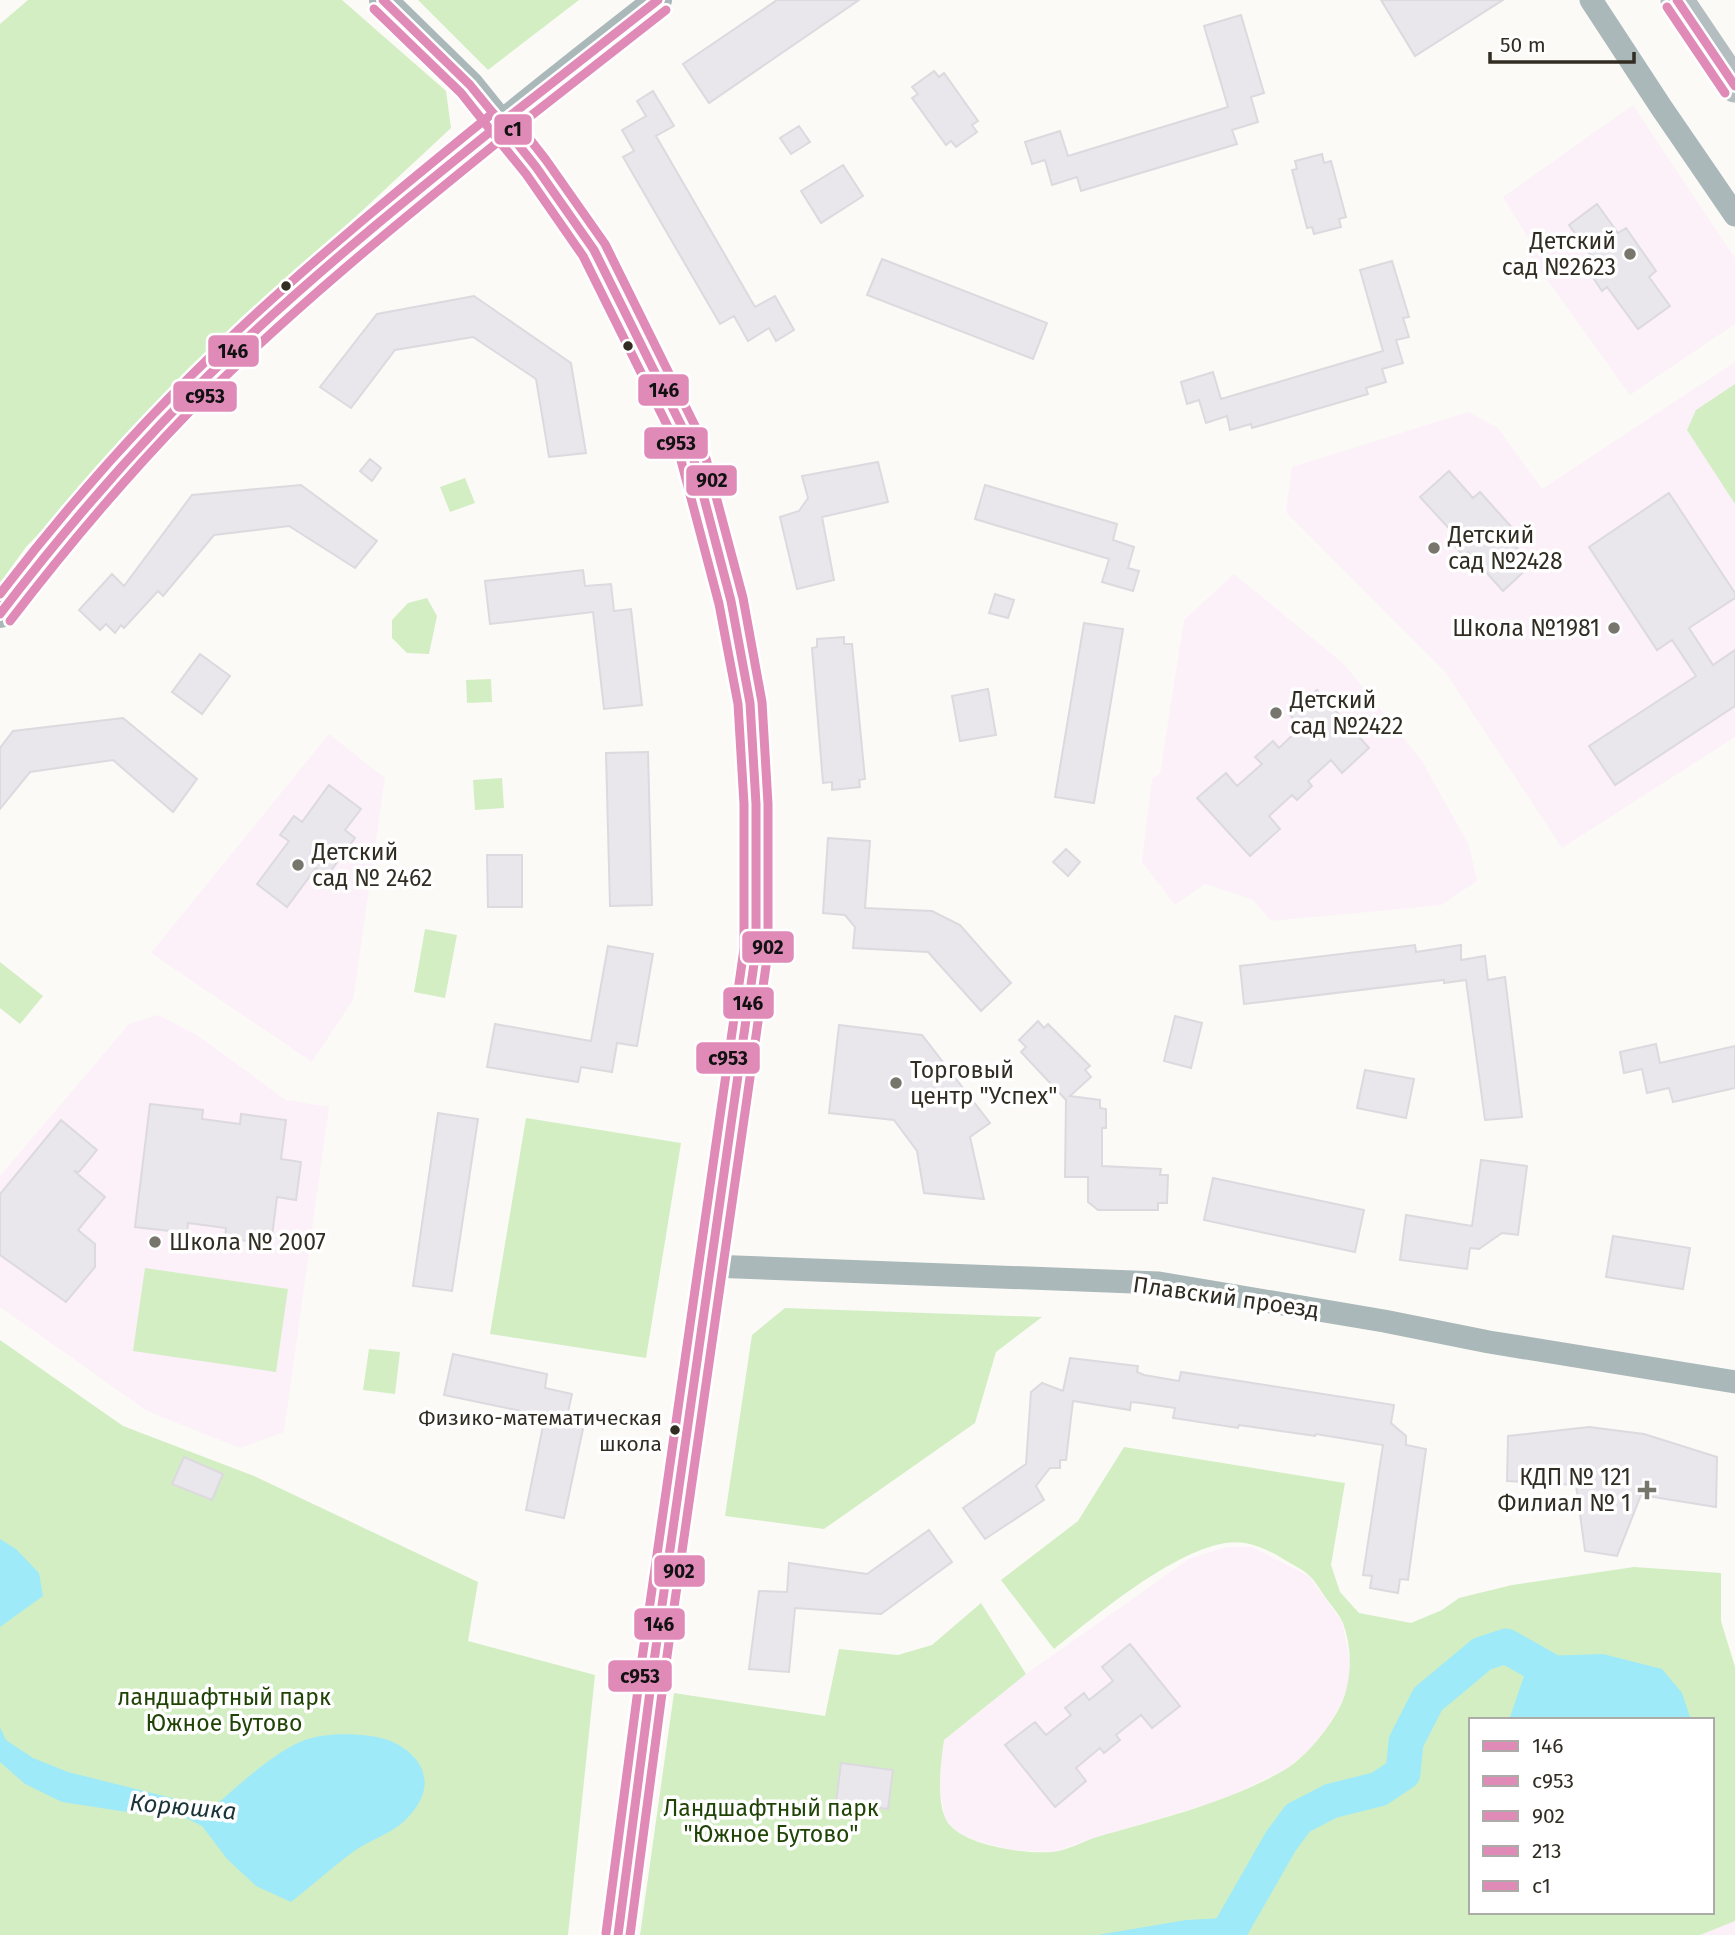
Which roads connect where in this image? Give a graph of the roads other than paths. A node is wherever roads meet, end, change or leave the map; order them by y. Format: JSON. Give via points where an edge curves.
{"nodes":[{"id":1,"x":383,"y":0,"type":"edge"},
{"id":2,"x":658,"y":0,"type":"edge"},
{"id":3,"x":1591,"y":0,"type":"edge"},
{"id":4,"x":1677,"y":0,"type":"edge"},
{"id":5,"x":1735,"y":86,"type":"edge"},
{"id":6,"x":502,"y":123,"type":"junction"},
{"id":7,"x":1735,"y":215,"type":"edge"},
{"id":8,"x":0,"y":614,"type":"edge"},
{"id":9,"x":710,"y":1266,"type":"junction"},
{"id":10,"x":1735,"y":1382,"type":"edge"},
{"id":11,"x":618,"y":1935,"type":"edge"}],
"edges":[{"from":1,"to":6,"type":"street"},
{"from":2,"to":6,"type":"street"},
{"from":3,"to":7,"type":"street"},
{"from":4,"to":5,"type":"main road"},
{"from":6,"to":8,"type":"street","via":[[287,302],[208,375],[51,545]]},
{"from":6,"to":9,"type":"street","via":[[594,250],[689,441],[731,601],[750,703],[756,804],[756,950]]},
{"from":9,"to":10,"type":"street","name":"Плавский проезд","via":[[1159,1283]]},
{"from":9,"to":11,"type":"street"}]}
